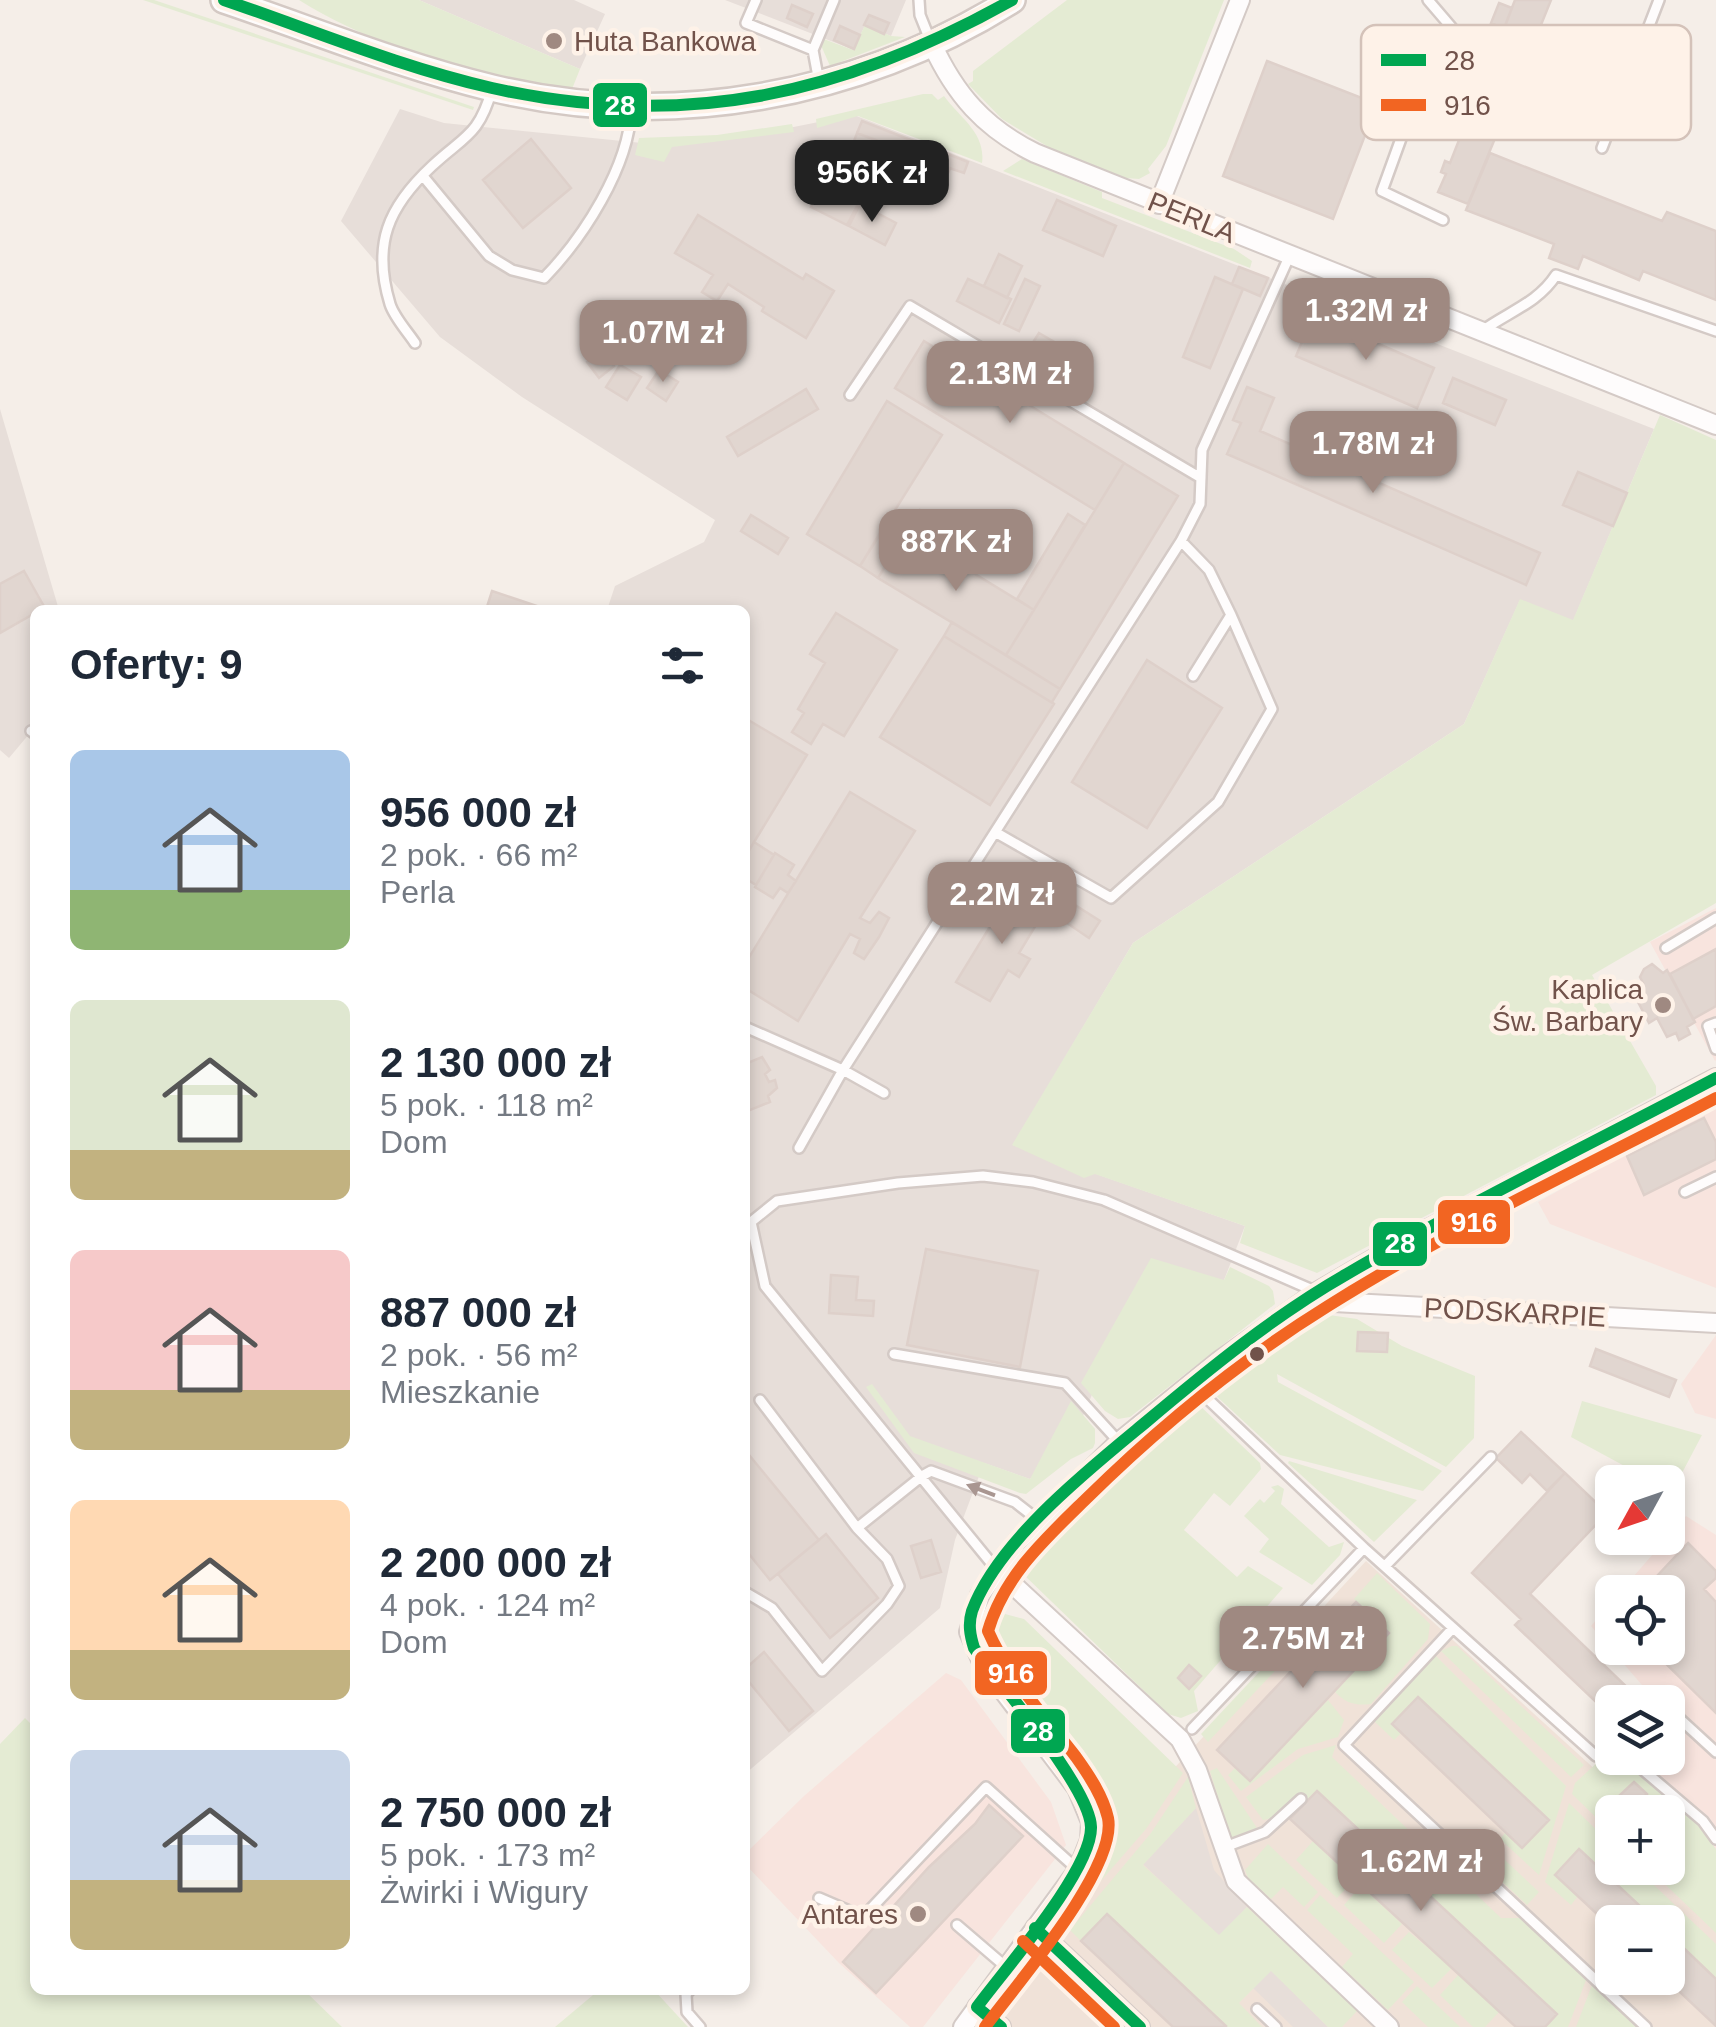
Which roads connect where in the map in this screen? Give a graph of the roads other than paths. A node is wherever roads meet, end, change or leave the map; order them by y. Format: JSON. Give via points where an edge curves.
{"nodes":[{"id":1,"x":224,"y":0,"type":"edge"},
{"id":2,"x":756,"y":0,"type":"edge"},
{"id":3,"x":834,"y":0,"type":"edge"},
{"id":4,"x":919,"y":0,"type":"edge"},
{"id":5,"x":1012,"y":0,"type":"edge"},
{"id":6,"x":1240,"y":0,"type":"edge"},
{"id":7,"x":1428,"y":0,"type":"edge"},
{"id":8,"x":1659,"y":0,"type":"edge"},
{"id":9,"x":1449,"y":25,"type":"edge"},
{"id":10,"x":1649,"y":25,"type":"edge"},
{"id":11,"x":932,"y":44,"type":"junction"},
{"id":12,"x":812,"y":50,"type":"junction"},
{"id":13,"x":820,"y":85,"type":"junction"},
{"id":14,"x":492,"y":88,"type":"junction"},
{"id":15,"x":631,"y":106,"type":"junction"},
{"id":16,"x":1400,"y":140,"type":"edge"},
{"id":17,"x":1605,"y":140,"type":"edge"},
{"id":18,"x":1602,"y":148,"type":"dead end"},
{"id":19,"x":423,"y":176,"type":"junction"},
{"id":20,"x":1159,"y":204,"type":"junction"},
{"id":21,"x":1443,"y":220,"type":"dead end"},
{"id":22,"x":1289,"y":257,"type":"junction"},
{"id":23,"x":1716,"y":331,"type":"edge"},
{"id":24,"x":1480,"y":332,"type":"junction"},
{"id":25,"x":415,"y":343,"type":"dead end"},
{"id":26,"x":850,"y":395,"type":"dead end"},
{"id":27,"x":1716,"y":425,"type":"edge"},
{"id":28,"x":1201,"y":478,"type":"junction"},
{"id":29,"x":1181,"y":541,"type":"junction"},
{"id":30,"x":1231,"y":615,"type":"junction"},
{"id":31,"x":1192,"y":676,"type":"dead end"},
{"id":32,"x":994,"y":832,"type":"junction"},
{"id":33,"x":1716,"y":918,"type":"edge"},
{"id":34,"x":1666,"y":948,"type":"dead end"},
{"id":35,"x":1716,"y":1023,"type":"edge"},
{"id":36,"x":750,"y":1029,"type":"edge"},
{"id":37,"x":1716,"y":1049,"type":"edge"},
{"id":38,"x":842,"y":1070,"type":"junction"},
{"id":39,"x":1716,"y":1078,"type":"edge"},
{"id":40,"x":884,"y":1093,"type":"dead end"},
{"id":41,"x":799,"y":1148,"type":"dead end"},
{"id":42,"x":1716,"y":1177,"type":"edge"},
{"id":43,"x":1684,"y":1192,"type":"dead end"},
{"id":44,"x":750,"y":1220,"type":"edge"},
{"id":45,"x":750,"y":1230,"type":"edge"},
{"id":46,"x":1317,"y":1292,"type":"junction"},
{"id":47,"x":1716,"y":1322,"type":"edge"},
{"id":48,"x":894,"y":1354,"type":"dead end"},
{"id":49,"x":1191,"y":1383,"type":"junction"},
{"id":50,"x":760,"y":1400,"type":"dead end"},
{"id":51,"x":1118,"y":1442,"type":"junction"},
{"id":52,"x":1491,"y":1457,"type":"dead end"},
{"id":53,"x":922,"y":1476,"type":"junction"},
{"id":54,"x":1038,"y":1520,"type":"junction"},
{"id":55,"x":857,"y":1528,"type":"junction"},
{"id":56,"x":1364,"y":1548,"type":"junction"},
{"id":57,"x":1385,"y":1566,"type":"junction"},
{"id":58,"x":996,"y":1569,"type":"junction"},
{"id":59,"x":750,"y":1595,"type":"edge"},
{"id":60,"x":1453,"y":1628,"type":"junction"},
{"id":61,"x":1685,"y":1724,"type":"edge"},
{"id":62,"x":1192,"y":1729,"type":"dead end"},
{"id":63,"x":1716,"y":1752,"type":"edge"},
{"id":64,"x":1595,"y":1755,"type":"edge"},
{"id":65,"x":1649,"y":1775,"type":"edge"},
{"id":66,"x":1301,"y":1798,"type":"dead end"},
{"id":67,"x":1716,"y":1839,"type":"edge"},
{"id":68,"x":1224,"y":1847,"type":"junction"},
{"id":69,"x":1078,"y":1870,"type":"junction"},
{"id":70,"x":819,"y":1898,"type":"dead end"},
{"id":71,"x":957,"y":1925,"type":"dead end"},
{"id":72,"x":1035,"y":1928,"type":"junction"},
{"id":73,"x":1006,"y":1968,"type":"junction"},
{"id":74,"x":686,"y":1995,"type":"edge"},
{"id":75,"x":977,"y":2007,"type":"junction"},
{"id":76,"x":1257,"y":2009,"type":"dead end"},
{"id":77,"x":700,"y":2027,"type":"edge"},
{"id":78,"x":963,"y":2027,"type":"edge"},
{"id":79,"x":1001,"y":2027,"type":"edge"},
{"id":80,"x":1140,"y":2027,"type":"edge"},
{"id":81,"x":1276,"y":2027,"type":"edge"},
{"id":82,"x":1390,"y":2027,"type":"edge"},
{"id":83,"x":1646,"y":2027,"type":"edge"}],
"edges":[{"from":1,"to":14,"type":"street"},
{"from":2,"to":12,"type":"lane","via":[[746,23]]},
{"from":3,"to":12,"type":"lane"},
{"from":4,"to":11,"type":"lane"},
{"from":5,"to":11,"type":"street"},
{"from":6,"to":20,"type":"street"},
{"from":7,"to":9,"type":"lane"},
{"from":8,"to":10,"type":"lane"},
{"from":11,"to":13,"type":"street"},
{"from":11,"to":20,"type":"street","name":"PERLA","via":[[958,94],[1008,138]]},
{"from":12,"to":13,"type":"lane"},
{"from":13,"to":15,"type":"street","via":[[729,102]]},
{"from":14,"to":15,"type":"street"},
{"from":14,"to":19,"type":"lane","via":[[474,132]]},
{"from":15,"to":19,"type":"lane","via":[[624,153],[590,218],[544,278],[489,256]]},
{"from":16,"to":21,"type":"lane","via":[[1382,191]]},
{"from":17,"to":18,"type":"lane"},
{"from":19,"to":25,"type":"lane","via":[[401,198],[382,250],[390,307]]},
{"from":20,"to":22,"type":"street","name":"PERLA"},
{"from":22,"to":24,"type":"street","name":"PERLA"},
{"from":22,"to":28,"type":"lane","via":[[1202,450]]},
{"from":23,"to":24,"type":"lane","via":[[1556,275],[1521,309]]},
{"from":24,"to":27,"type":"street","name":"PERLA"},
{"from":26,"to":28,"type":"lane","via":[[910,306]]},
{"from":28,"to":29,"type":"lane","via":[[1200,504]]},
{"from":29,"to":30,"type":"lane","via":[[1209,570]]},
{"from":29,"to":32,"type":"lane"},
{"from":30,"to":31,"type":"lane"},
{"from":30,"to":32,"type":"lane","via":[[1272,709],[1218,802],[1111,898]]},
{"from":32,"to":38,"type":"lane"},
{"from":33,"to":34,"type":"lane"},
{"from":35,"to":37,"type":"lane","via":[[1708,1026]]},
{"from":36,"to":38,"type":"lane"},
{"from":38,"to":40,"type":"lane"},
{"from":38,"to":41,"type":"lane"},
{"from":39,"to":46,"type":"street"},
{"from":42,"to":43,"type":"lane"},
{"from":44,"to":46,"type":"lane","via":[[776,1201],[866,1188],[982,1176],[1033,1182],[1104,1200]]},
{"from":45,"to":53,"type":"lane","via":[[765,1286]]},
{"from":46,"to":47,"type":"street","name":"PODSKARPIE","via":[[1334,1302]]},
{"from":46,"to":49,"type":"street"},
{"from":48,"to":51,"type":"lane","via":[[1066,1382]]},
{"from":49,"to":51,"type":"street"},
{"from":49,"to":56,"type":"lane"},
{"from":50,"to":55,"type":"lane"},
{"from":51,"to":54,"type":"street"},
{"from":52,"to":57,"type":"lane"},
{"from":54,"to":53,"type":"lane","one_way":true,"via":[[1014,1502],[931,1470]]},
{"from":53,"to":55,"type":"lane"},
{"from":53,"to":58,"type":"lane"},
{"from":54,"to":58,"type":"street"},
{"from":55,"to":59,"type":"lane","via":[[887,1559],[899,1586],[822,1671],[772,1608]]},
{"from":56,"to":57,"type":"lane"},
{"from":56,"to":62,"type":"lane"},
{"from":57,"to":60,"type":"lane"},
{"from":58,"to":68,"type":"street","via":[[1180,1739]]},
{"from":58,"to":69,"type":"street","via":[[969,1632],[983,1664],[1086,1806],[1090,1840]]},
{"from":60,"to":64,"type":"lane"},
{"from":60,"to":83,"type":"lane","via":[[1344,1745]]},
{"from":61,"to":63,"type":"lane"},
{"from":65,"to":67,"type":"lane"},
{"from":66,"to":68,"type":"lane","via":[[1265,1832]]},
{"from":68,"to":82,"type":"street","via":[[1236,1881]]},
{"from":69,"to":70,"type":"lane","via":[[986,1787],[862,1917]]},
{"from":69,"to":72,"type":"street"},
{"from":71,"to":73,"type":"lane"},
{"from":72,"to":73,"type":"street"},
{"from":72,"to":80,"type":"street"},
{"from":73,"to":75,"type":"street"},
{"from":74,"to":77,"type":"lane","via":[[687,2012]]},
{"from":75,"to":78,"type":"street"},
{"from":75,"to":79,"type":"street"},
{"from":76,"to":81,"type":"lane"}]}
